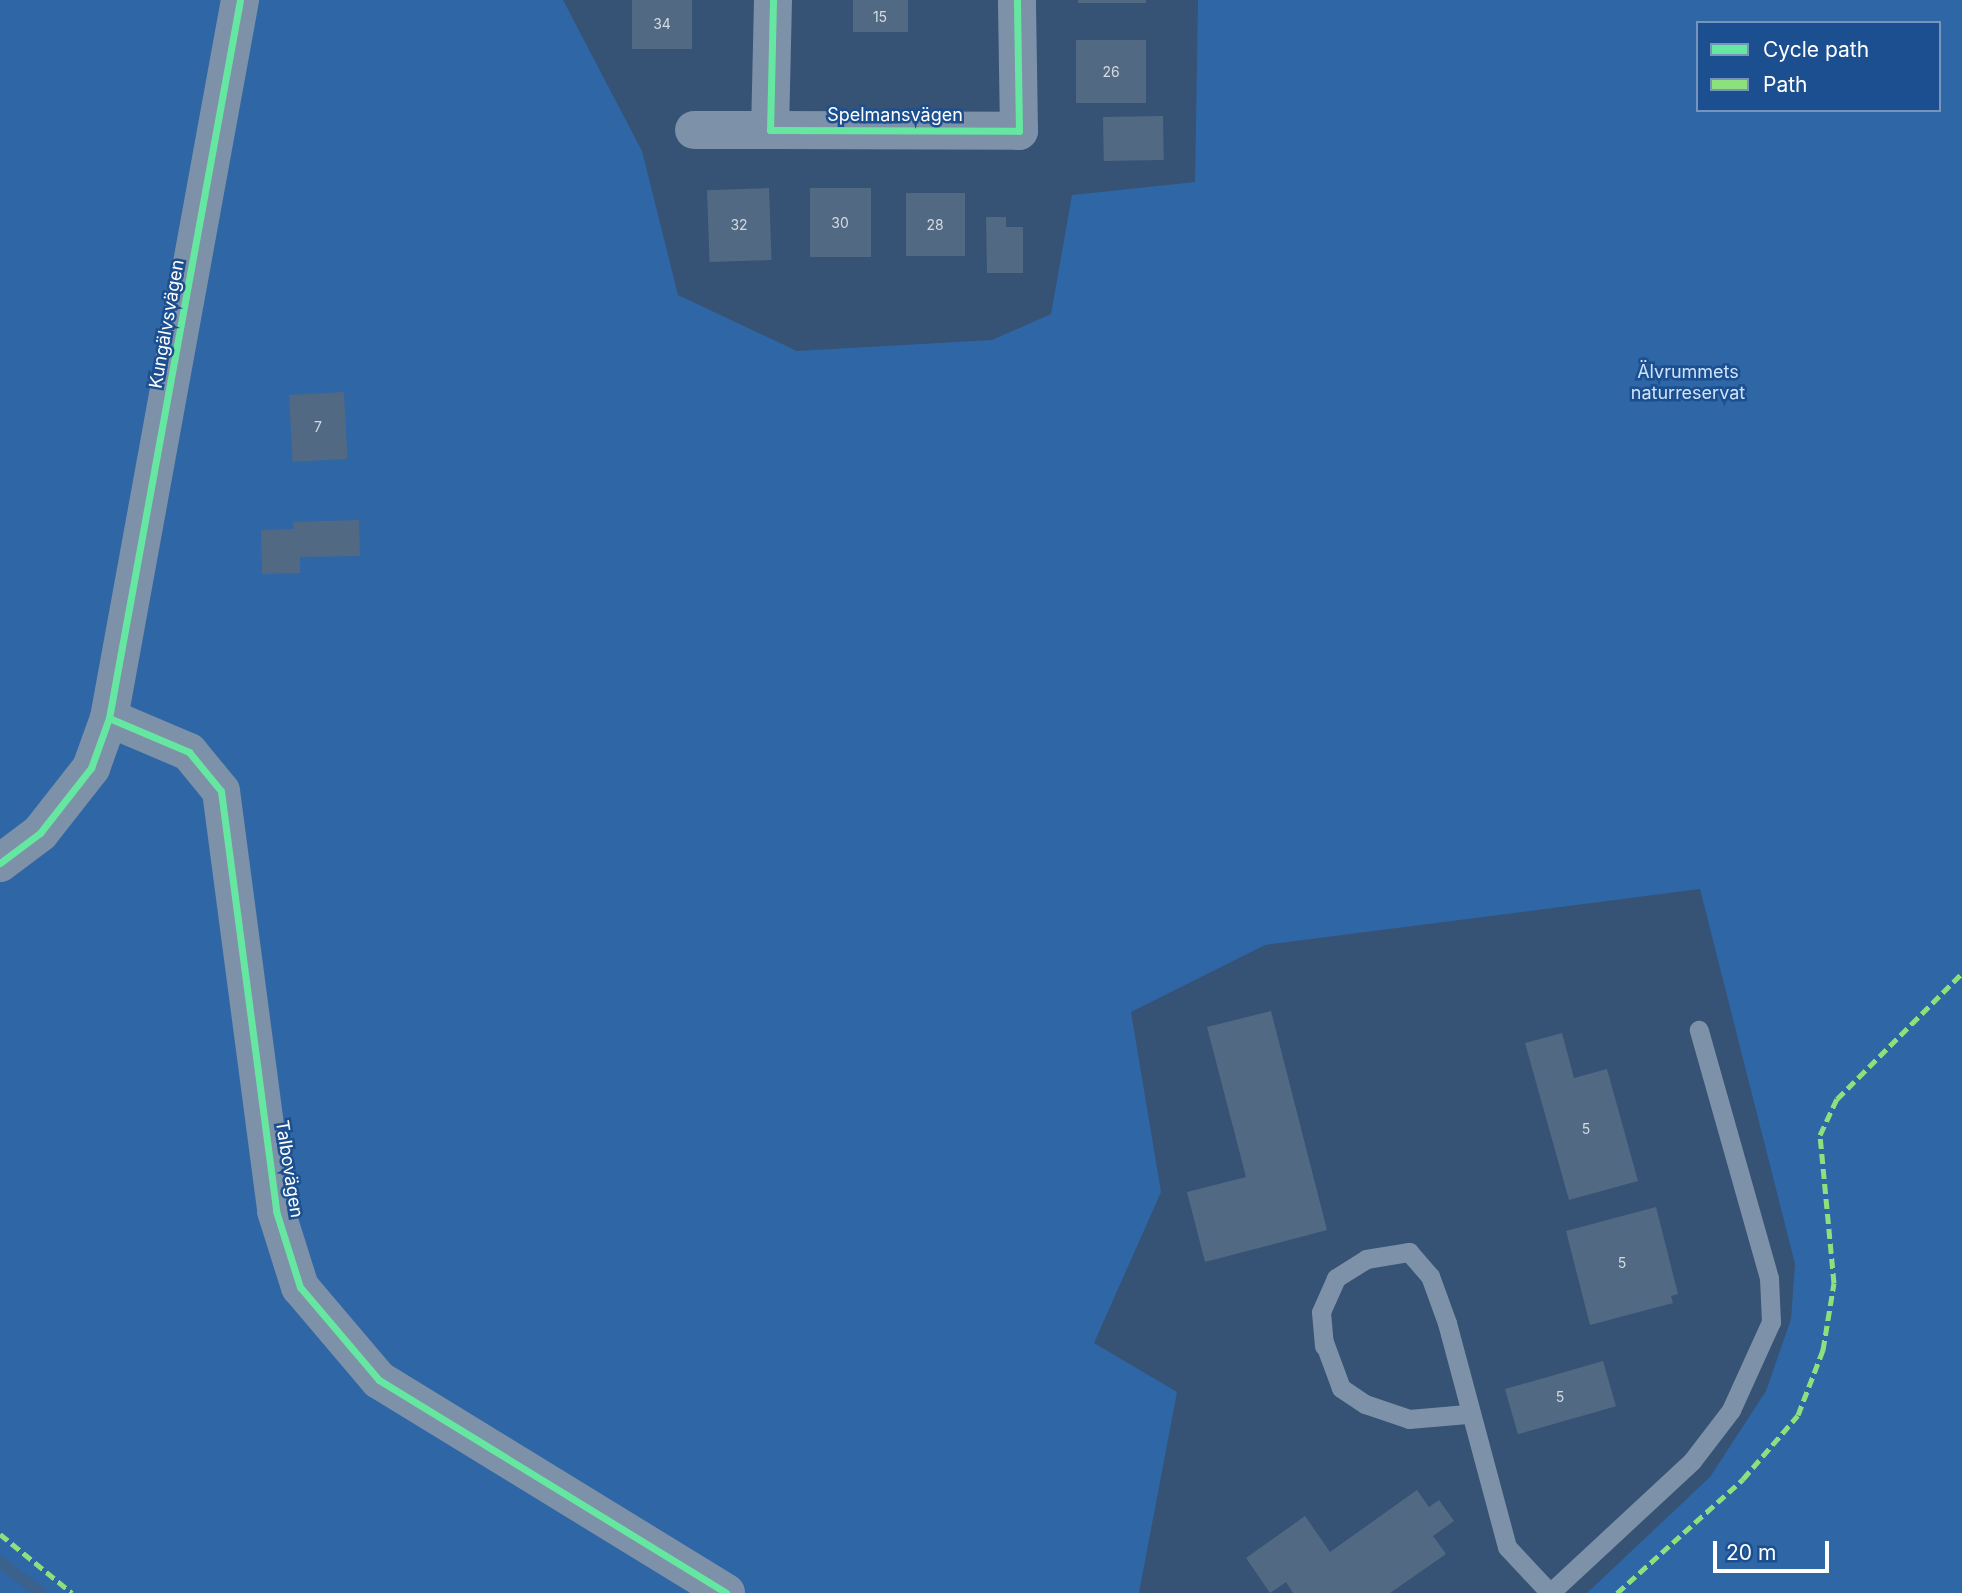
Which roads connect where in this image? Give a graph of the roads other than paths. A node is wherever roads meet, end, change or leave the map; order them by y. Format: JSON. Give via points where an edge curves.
{"nodes":[{"id":1,"x":240,"y":0,"type":"edge"},
{"id":2,"x":773,"y":0,"type":"edge"},
{"id":3,"x":1017,"y":0,"type":"edge"},
{"id":4,"x":694,"y":130,"type":"dead end"},
{"id":5,"x":770,"y":130,"type":"junction"},
{"id":6,"x":109,"y":718,"type":"junction"},
{"id":7,"x":0,"y":863,"type":"edge"},
{"id":8,"x":1699,"y":1030,"type":"dead end"},
{"id":9,"x":1467,"y":1414,"type":"junction"},
{"id":10,"x":726,"y":1593,"type":"edge"},
{"id":11,"x":1550,"y":1593,"type":"edge"}],
"edges":[{"from":1,"to":6,"type":"street","name":"Kungälvsvägen"},
{"from":2,"to":5,"type":"street"},
{"from":3,"to":5,"type":"street","name":"Spelmansvägen","via":[[1019,131]]},
{"from":4,"to":5,"type":"street","name":"Spelmansvägen"},
{"from":6,"to":7,"type":"street","name":"Kungälvsvägen","via":[[91,768],[40,833]]},
{"from":6,"to":10,"type":"street","name":"Talbovägen","via":[[189,752],[221,791],[276,1212],[300,1287],[379,1380]]},
{"from":8,"to":11,"type":"lane","via":[[1769,1278],[1771,1322],[1737,1400],[1692,1461]]},
{"from":9,"to":9,"type":"lane","via":[[1430,1276],[1409,1252],[1366,1259],[1336,1278],[1321,1312],[1324,1344],[1341,1388],[1365,1404],[1409,1419]]},
{"from":9,"to":11,"type":"lane","via":[[1507,1547]]}]}
